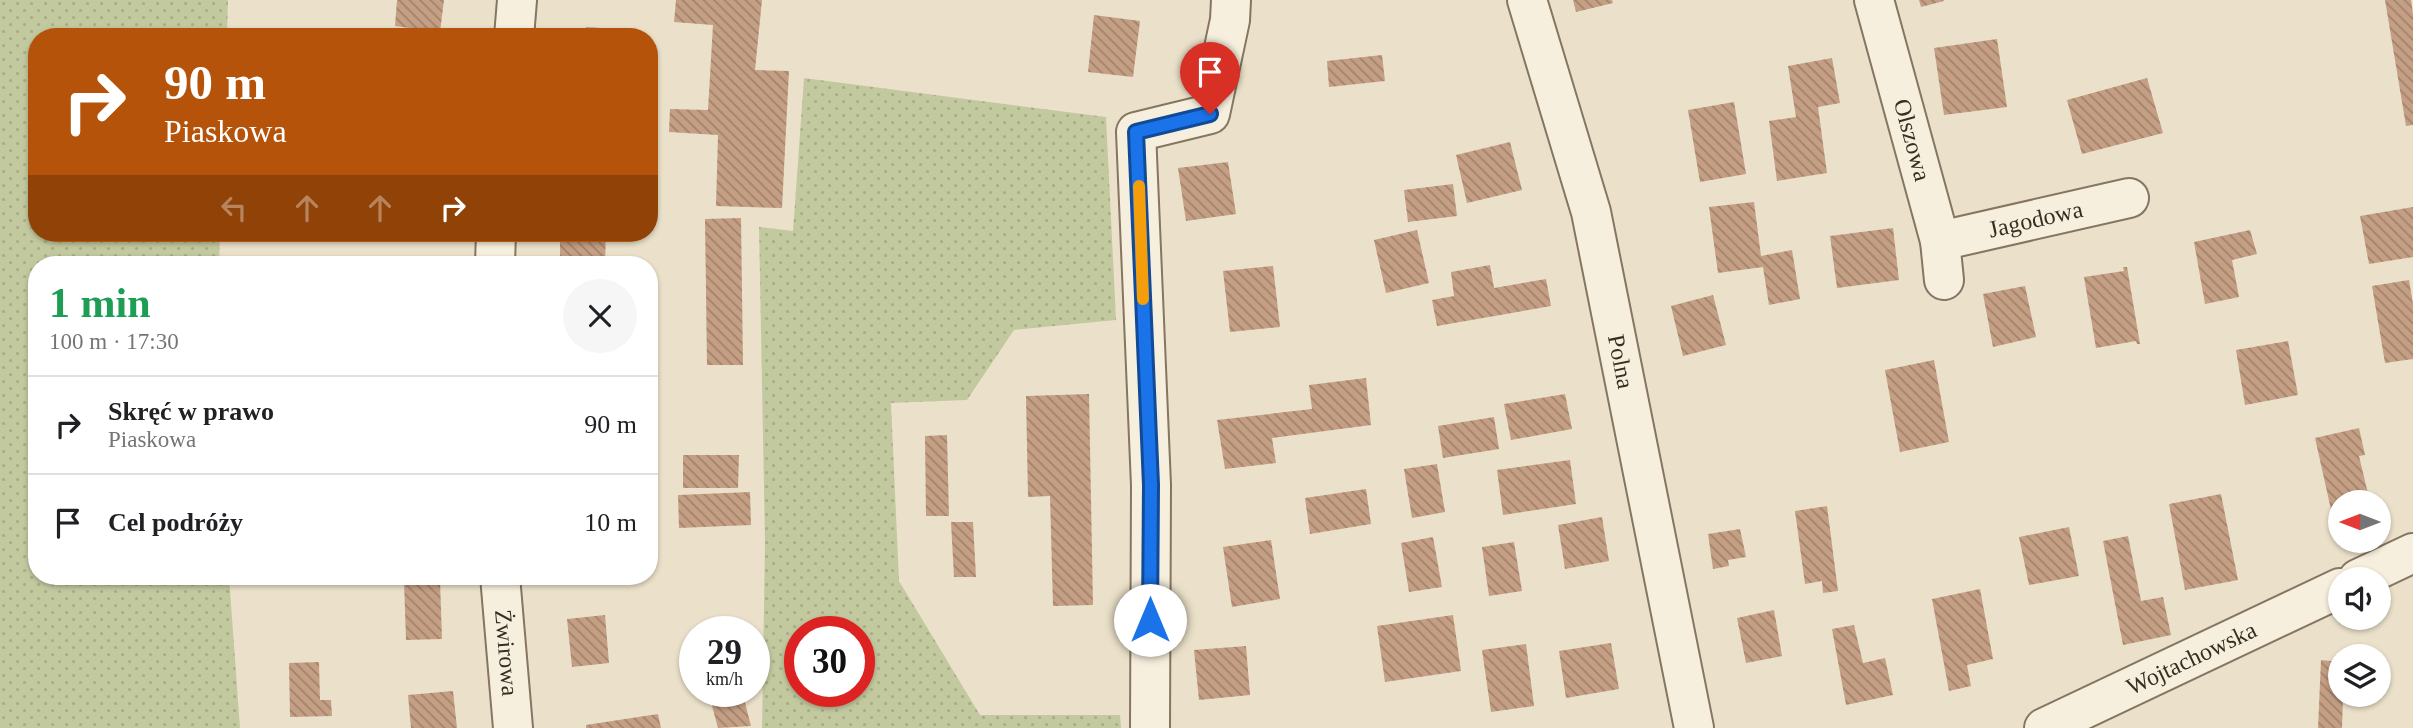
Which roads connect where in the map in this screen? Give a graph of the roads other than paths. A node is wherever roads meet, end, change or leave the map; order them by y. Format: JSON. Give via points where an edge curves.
{"nodes":[{"id":1,"x":517,"y":0,"type":"edge"},
{"id":2,"x":1231,"y":0,"type":"edge"},
{"id":3,"x":1527,"y":0,"type":"edge"},
{"id":4,"x":1874,"y":0,"type":"edge"},
{"id":5,"x":515,"y":28,"type":"edge"},
{"id":6,"x":2129,"y":198,"type":"dead end"},
{"id":7,"x":1940,"y":241,"type":"junction"},
{"id":8,"x":1944,"y":280,"type":"dead end"},
{"id":9,"x":2413,"y":554,"type":"edge"},
{"id":10,"x":2384,"y":567,"type":"edge"},
{"id":11,"x":501,"y":585,"type":"edge"},
{"id":12,"x":2328,"y":594,"type":"edge"},
{"id":13,"x":513,"y":728,"type":"edge"},
{"id":14,"x":1150,"y":728,"type":"edge"},
{"id":15,"x":1694,"y":728,"type":"edge"},
{"id":16,"x":2043,"y":728,"type":"edge"}],
"edges":[{"from":1,"to":5,"type":"street"},
{"from":2,"to":14,"type":"street","via":[[1210,114],[1136,132],[1151,485]]},
{"from":3,"to":15,"type":"street","name":"Polna","via":[[1591,212]]},
{"from":4,"to":7,"type":"street","name":"Olszowa"},
{"from":6,"to":7,"type":"street","name":"Jagodowa"},
{"from":7,"to":8,"type":"street","name":"Olszowa"},
{"from":9,"to":10,"type":"street"},
{"from":11,"to":13,"type":"street","name":"Żwirowa"},
{"from":12,"to":16,"type":"street","name":"Wojtachowska"}]}
